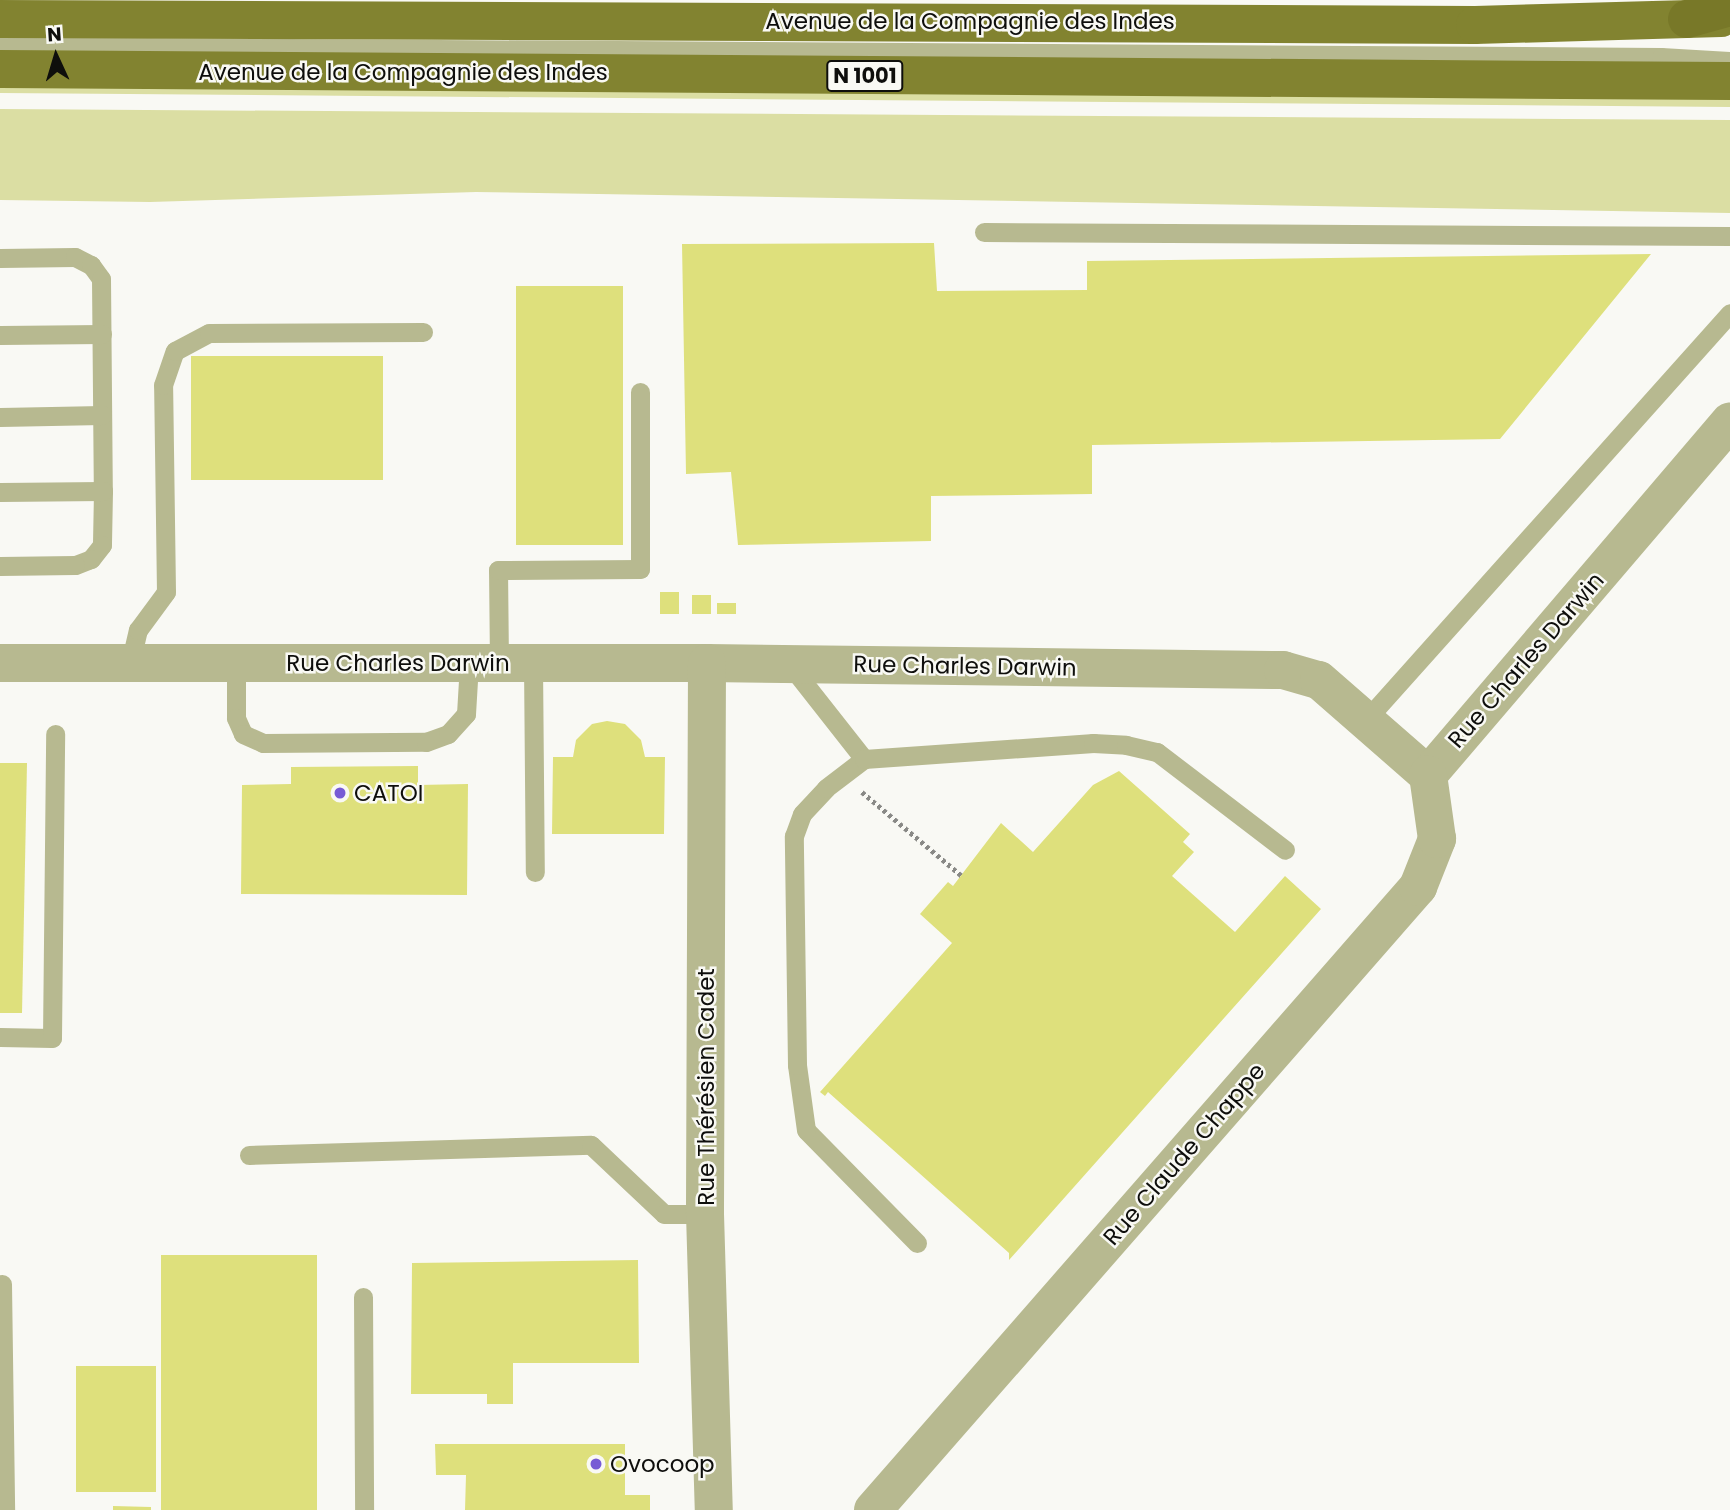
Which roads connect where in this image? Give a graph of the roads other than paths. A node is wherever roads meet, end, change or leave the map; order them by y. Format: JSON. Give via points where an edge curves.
{"nodes":[{"id":1,"x":1730,"y":7,"type":"edge"},
{"id":2,"x":1730,"y":18,"type":"edge"},
{"id":3,"x":0,"y":19,"type":"edge"},
{"id":4,"x":1687,"y":19,"type":"junction"},
{"id":5,"x":0,"y":46,"type":"edge"},
{"id":6,"x":1730,"y":52,"type":"edge"},
{"id":7,"x":1661,"y":57,"type":"junction"},
{"id":8,"x":1730,"y":61,"type":"edge"},
{"id":9,"x":0,"y":69,"type":"edge"},
{"id":10,"x":1730,"y":81,"type":"edge"},
{"id":11,"x":984,"y":232,"type":"dead end"},
{"id":12,"x":1730,"y":236,"type":"edge"},
{"id":13,"x":0,"y":258,"type":"edge"},
{"id":14,"x":1730,"y":313,"type":"edge"},
{"id":15,"x":423,"y":332,"type":"dead end"},
{"id":16,"x":102,"y":334,"type":"junction"},
{"id":17,"x":0,"y":335,"type":"edge"},
{"id":18,"x":640,"y":392,"type":"dead end"},
{"id":19,"x":102,"y":415,"type":"junction"},
{"id":20,"x":0,"y":417,"type":"edge"},
{"id":21,"x":1730,"y":422,"type":"edge"},
{"id":22,"x":103,"y":491,"type":"junction"},
{"id":23,"x":0,"y":492,"type":"edge"},
{"id":24,"x":0,"y":566,"type":"edge"},
{"id":25,"x":0,"y":663,"type":"edge"},
{"id":26,"x":236,"y":663,"type":"junction"},
{"id":27,"x":500,"y":663,"type":"junction"},
{"id":28,"x":707,"y":663,"type":"junction"},
{"id":29,"x":130,"y":664,"type":"junction"},
{"id":30,"x":790,"y":664,"type":"junction"},
{"id":31,"x":1365,"y":721,"type":"junction"},
{"id":32,"x":55,"y":734,"type":"dead end"},
{"id":33,"x":864,"y":759,"type":"junction"},
{"id":34,"x":1428,"y":775,"type":"junction"},
{"id":35,"x":1285,"y":850,"type":"dead end"},
{"id":36,"x":535,"y":872,"type":"dead end"},
{"id":37,"x":0,"y":1037,"type":"edge"},
{"id":38,"x":249,"y":1155,"type":"dead end"},
{"id":39,"x":705,"y":1214,"type":"junction"},
{"id":40,"x":917,"y":1243,"type":"dead end"},
{"id":41,"x":2,"y":1284,"type":"dead end"},
{"id":42,"x":363,"y":1297,"type":"dead end"},
{"id":43,"x":5,"y":1510,"type":"edge"},
{"id":44,"x":364,"y":1510,"type":"edge"},
{"id":45,"x":714,"y":1510,"type":"edge"},
{"id":46,"x":873,"y":1510,"type":"edge"}],
"edges":[{"from":1,"to":4,"type":"highway"},
{"from":2,"to":4,"type":"main road","name":"Avenue de la Compagnie des Indes"},
{"from":3,"to":4,"type":"main road","name":"Avenue de la Compagnie des Indes","via":[[1475,25]]},
{"from":5,"to":7,"type":"lane","name":"Avenue de la Compagnie des Indes","number":"N 1001"},
{"from":6,"to":7,"type":"lane","name":"Avenue de la Compagnie des Indes"},
{"from":7,"to":8,"type":"lane","name":"Avenue de la Compagnie des Indes"},
{"from":9,"to":10,"type":"main road","name":"Avenue de la Compagnie des Indes","number":"N 1001"},
{"from":11,"to":12,"type":"lane"},
{"from":13,"to":16,"type":"lane","via":[[75,257],[90,265],[101,279]]},
{"from":14,"to":31,"type":"lane"},
{"from":15,"to":29,"type":"lane","via":[[209,333],[175,351],[163,385],[166,592],[138,630]]},
{"from":16,"to":17,"type":"lane"},
{"from":16,"to":19,"type":"lane"},
{"from":18,"to":27,"type":"lane","via":[[640,569],[498,570]]},
{"from":19,"to":20,"type":"lane"},
{"from":19,"to":22,"type":"lane"},
{"from":21,"to":34,"type":"street","name":"Rue Charles Darwin"},
{"from":22,"to":23,"type":"lane"},
{"from":22,"to":24,"type":"lane","via":[[102,545],[91,559],[75,565]]},
{"from":25,"to":29,"type":"street","name":"Rue Charles Darwin"},
{"from":26,"to":27,"type":"street","name":"Rue Charles Darwin"},
{"from":26,"to":27,"type":"lane","via":[[236,718],[243,734],[263,743],[426,742],[448,734]]},
{"from":26,"to":29,"type":"street","name":"Rue Charles Darwin"},
{"from":27,"to":28,"type":"street","name":"Rue Charles Darwin"},
{"from":27,"to":36,"type":"lane"},
{"from":28,"to":30,"type":"street","name":"Rue Charles Darwin"},
{"from":28,"to":39,"type":"street","name":"Rue Thérésien Cadet"},
{"from":30,"to":31,"type":"street","name":"Rue Charles Darwin","via":[[1283,670],[1318,680]]},
{"from":30,"to":33,"type":"lane"},
{"from":31,"to":34,"type":"street","name":"Rue Charles Darwin"},
{"from":32,"to":37,"type":"lane","via":[[52,1038]]},
{"from":33,"to":35,"type":"lane","via":[[1093,743],[1126,745],[1157,752]]},
{"from":33,"to":40,"type":"lane","via":[[802,814],[794,836],[797,1065],[806,1130]]},
{"from":34,"to":46,"type":"street","name":"Rue Claude Chappe","via":[[1437,839],[1418,887]]},
{"from":38,"to":39,"type":"lane","via":[[590,1145],[664,1214]]},
{"from":39,"to":45,"type":"street","name":"Rue Thérésien Cadet"},
{"from":41,"to":43,"type":"lane"},
{"from":42,"to":44,"type":"lane"}]}
